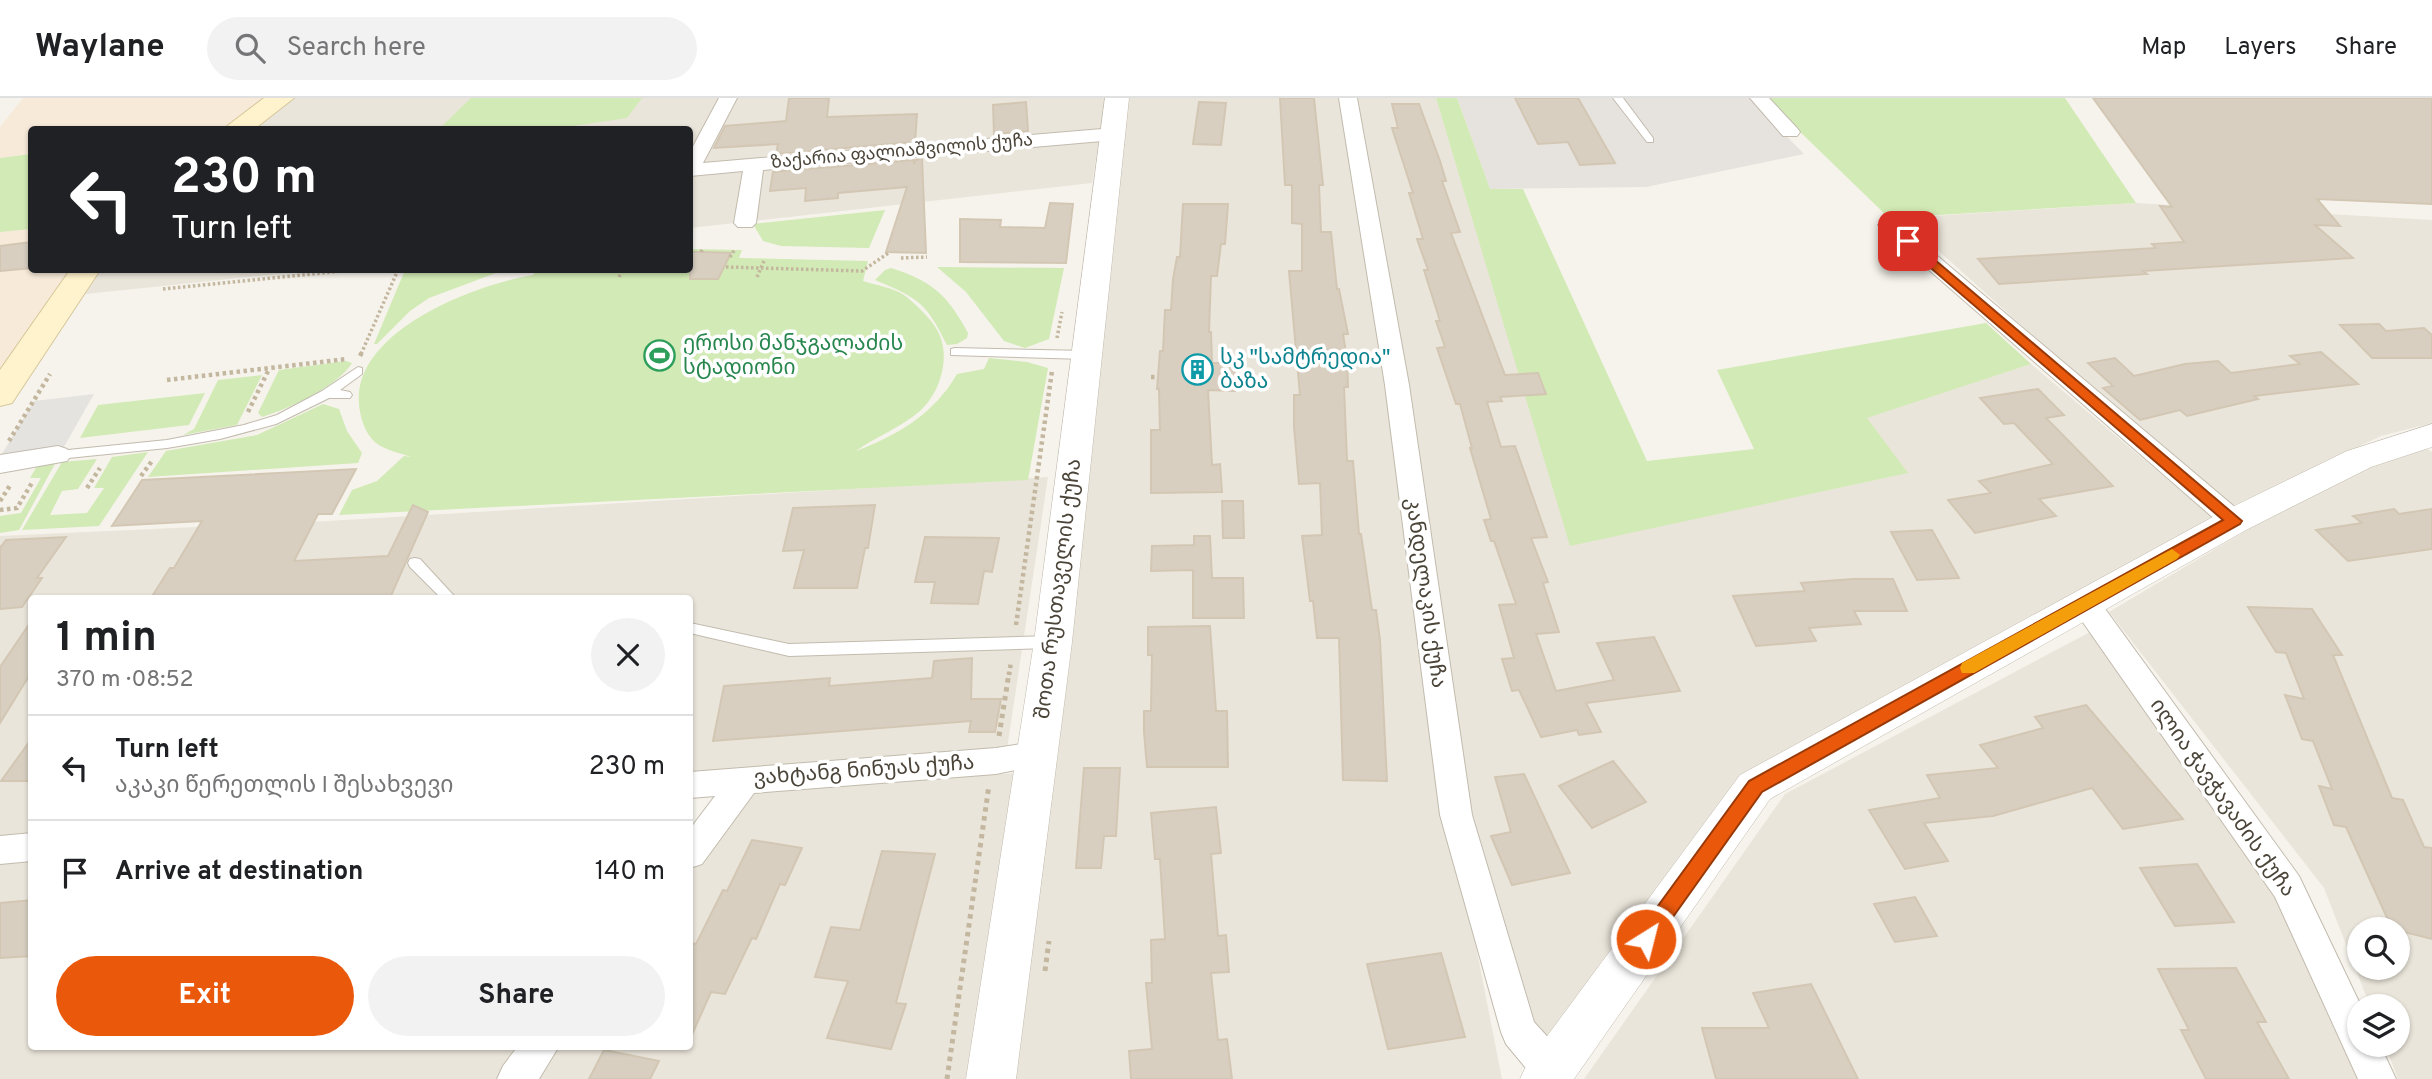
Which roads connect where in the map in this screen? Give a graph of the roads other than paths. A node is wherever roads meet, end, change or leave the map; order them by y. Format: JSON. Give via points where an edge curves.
{"nodes":[{"id":1,"x":282,"y":98,"type":"edge"},
{"id":2,"x":728,"y":98,"type":"edge"},
{"id":3,"x":1117,"y":98,"type":"edge"},
{"id":4,"x":1348,"y":98,"type":"edge"},
{"id":5,"x":1618,"y":98,"type":"edge"},
{"id":6,"x":1759,"y":98,"type":"edge"},
{"id":7,"x":240,"y":126,"type":"edge"},
{"id":8,"x":1790,"y":132,"type":"dead end"},
{"id":9,"x":1114,"y":134,"type":"junction"},
{"id":10,"x":1650,"y":140,"type":"dead end"},
{"id":11,"x":693,"y":163,"type":"edge"},
{"id":12,"x":754,"y":164,"type":"junction"},
{"id":13,"x":693,"y":169,"type":"edge"},
{"id":14,"x":745,"y":223,"type":"dead end"},
{"id":15,"x":1889,"y":225,"type":"dead end"},
{"id":16,"x":83,"y":273,"type":"edge"},
{"id":17,"x":955,"y":352,"type":"dead end"},
{"id":18,"x":1070,"y":355,"type":"junction"},
{"id":19,"x":359,"y":371,"type":"dead end"},
{"id":20,"x":328,"y":392,"type":"junction"},
{"id":21,"x":0,"y":395,"type":"edge"},
{"id":22,"x":346,"y":395,"type":"dead end"},
{"id":23,"x":2432,"y":435,"type":"edge"},
{"id":24,"x":58,"y":455,"type":"joint"},
{"id":25,"x":3,"y":459,"type":"edge"},
{"id":26,"x":2234,"y":521,"type":"junction"},
{"id":27,"x":415,"y":563,"type":"dead end"},
{"id":28,"x":446,"y":595,"type":"edge"},
{"id":29,"x":2085,"y":603,"type":"junction"},
{"id":30,"x":693,"y":629,"type":"edge"},
{"id":31,"x":1053,"y":642,"type":"junction"},
{"id":32,"x":1039,"y":754,"type":"junction"},
{"id":33,"x":746,"y":780,"type":"junction"},
{"id":34,"x":693,"y":785,"type":"edge"},
{"id":35,"x":28,"y":847,"type":"edge"},
{"id":36,"x":0,"y":850,"type":"edge"},
{"id":37,"x":693,"y":850,"type":"edge"},
{"id":38,"x":2347,"y":1015,"type":"edge"},
{"id":39,"x":538,"y":1050,"type":"edge"},
{"id":40,"x":2367,"y":1057,"type":"edge"},
{"id":41,"x":1550,"y":1076,"type":"edge"},
{"id":42,"x":516,"y":1079,"type":"edge"},
{"id":43,"x":991,"y":1079,"type":"edge"},
{"id":44,"x":2377,"y":1079,"type":"edge"}],
"edges":[{"from":1,"to":7,"type":"main road"},
{"from":2,"to":11,"type":"street"},
{"from":3,"to":9,"type":"street","name":"შოთა რუსთაველის ქუჩა"},
{"from":4,"to":41,"type":"street","name":"კანდელაკის ქუჩა","via":[[1397,385],[1456,815],[1519,1032]]},
{"from":5,"to":10,"type":"lane"},
{"from":6,"to":8,"type":"street"},
{"from":9,"to":12,"type":"street","name":"ზაქარია ფალიაშვილის ქუჩა"},
{"from":9,"to":18,"type":"street","name":"შოთა რუსთაველის ქუჩა"},
{"from":12,"to":13,"type":"street","name":"ზაქარია ფალიაშვილის ქუჩა"},
{"from":12,"to":14,"type":"street"},
{"from":15,"to":26,"type":"street"},
{"from":16,"to":21,"type":"main road"},
{"from":17,"to":18,"type":"lane"},
{"from":18,"to":31,"type":"street","name":"შოთა რუსთაველის ქუჩა"},
{"from":19,"to":20,"type":"lane"},
{"from":20,"to":22,"type":"lane"},
{"from":20,"to":24,"type":"lane","via":[[282,418],[237,433]]},
{"from":23,"to":26,"type":"street","via":[[2359,458]]},
{"from":24,"to":25,"type":"street"},
{"from":26,"to":29,"type":"street"},
{"from":27,"to":28,"type":"lane"},
{"from":29,"to":38,"type":"street","name":"ილია ჭავჭავაძის ქუჩა","via":[[2287,887]]},
{"from":29,"to":41,"type":"street","via":[[1755,787]]},
{"from":30,"to":31,"type":"lane","via":[[789,650]]},
{"from":31,"to":32,"type":"street","name":"შოთა რუსთაველის ქუჩა"},
{"from":32,"to":33,"type":"street","name":"ვახტანგ ნინუას ქუჩა"},
{"from":32,"to":43,"type":"street","name":"შოთა რუსთაველის ქუჩა"},
{"from":33,"to":34,"type":"street","name":"ვახტანგ ნინუას ქუჩა"},
{"from":33,"to":37,"type":"street"},
{"from":35,"to":36,"type":"street"},
{"from":39,"to":42,"type":"street"},
{"from":40,"to":44,"type":"street","name":"ილია ჭავჭავაძის ქუჩა"}]}
